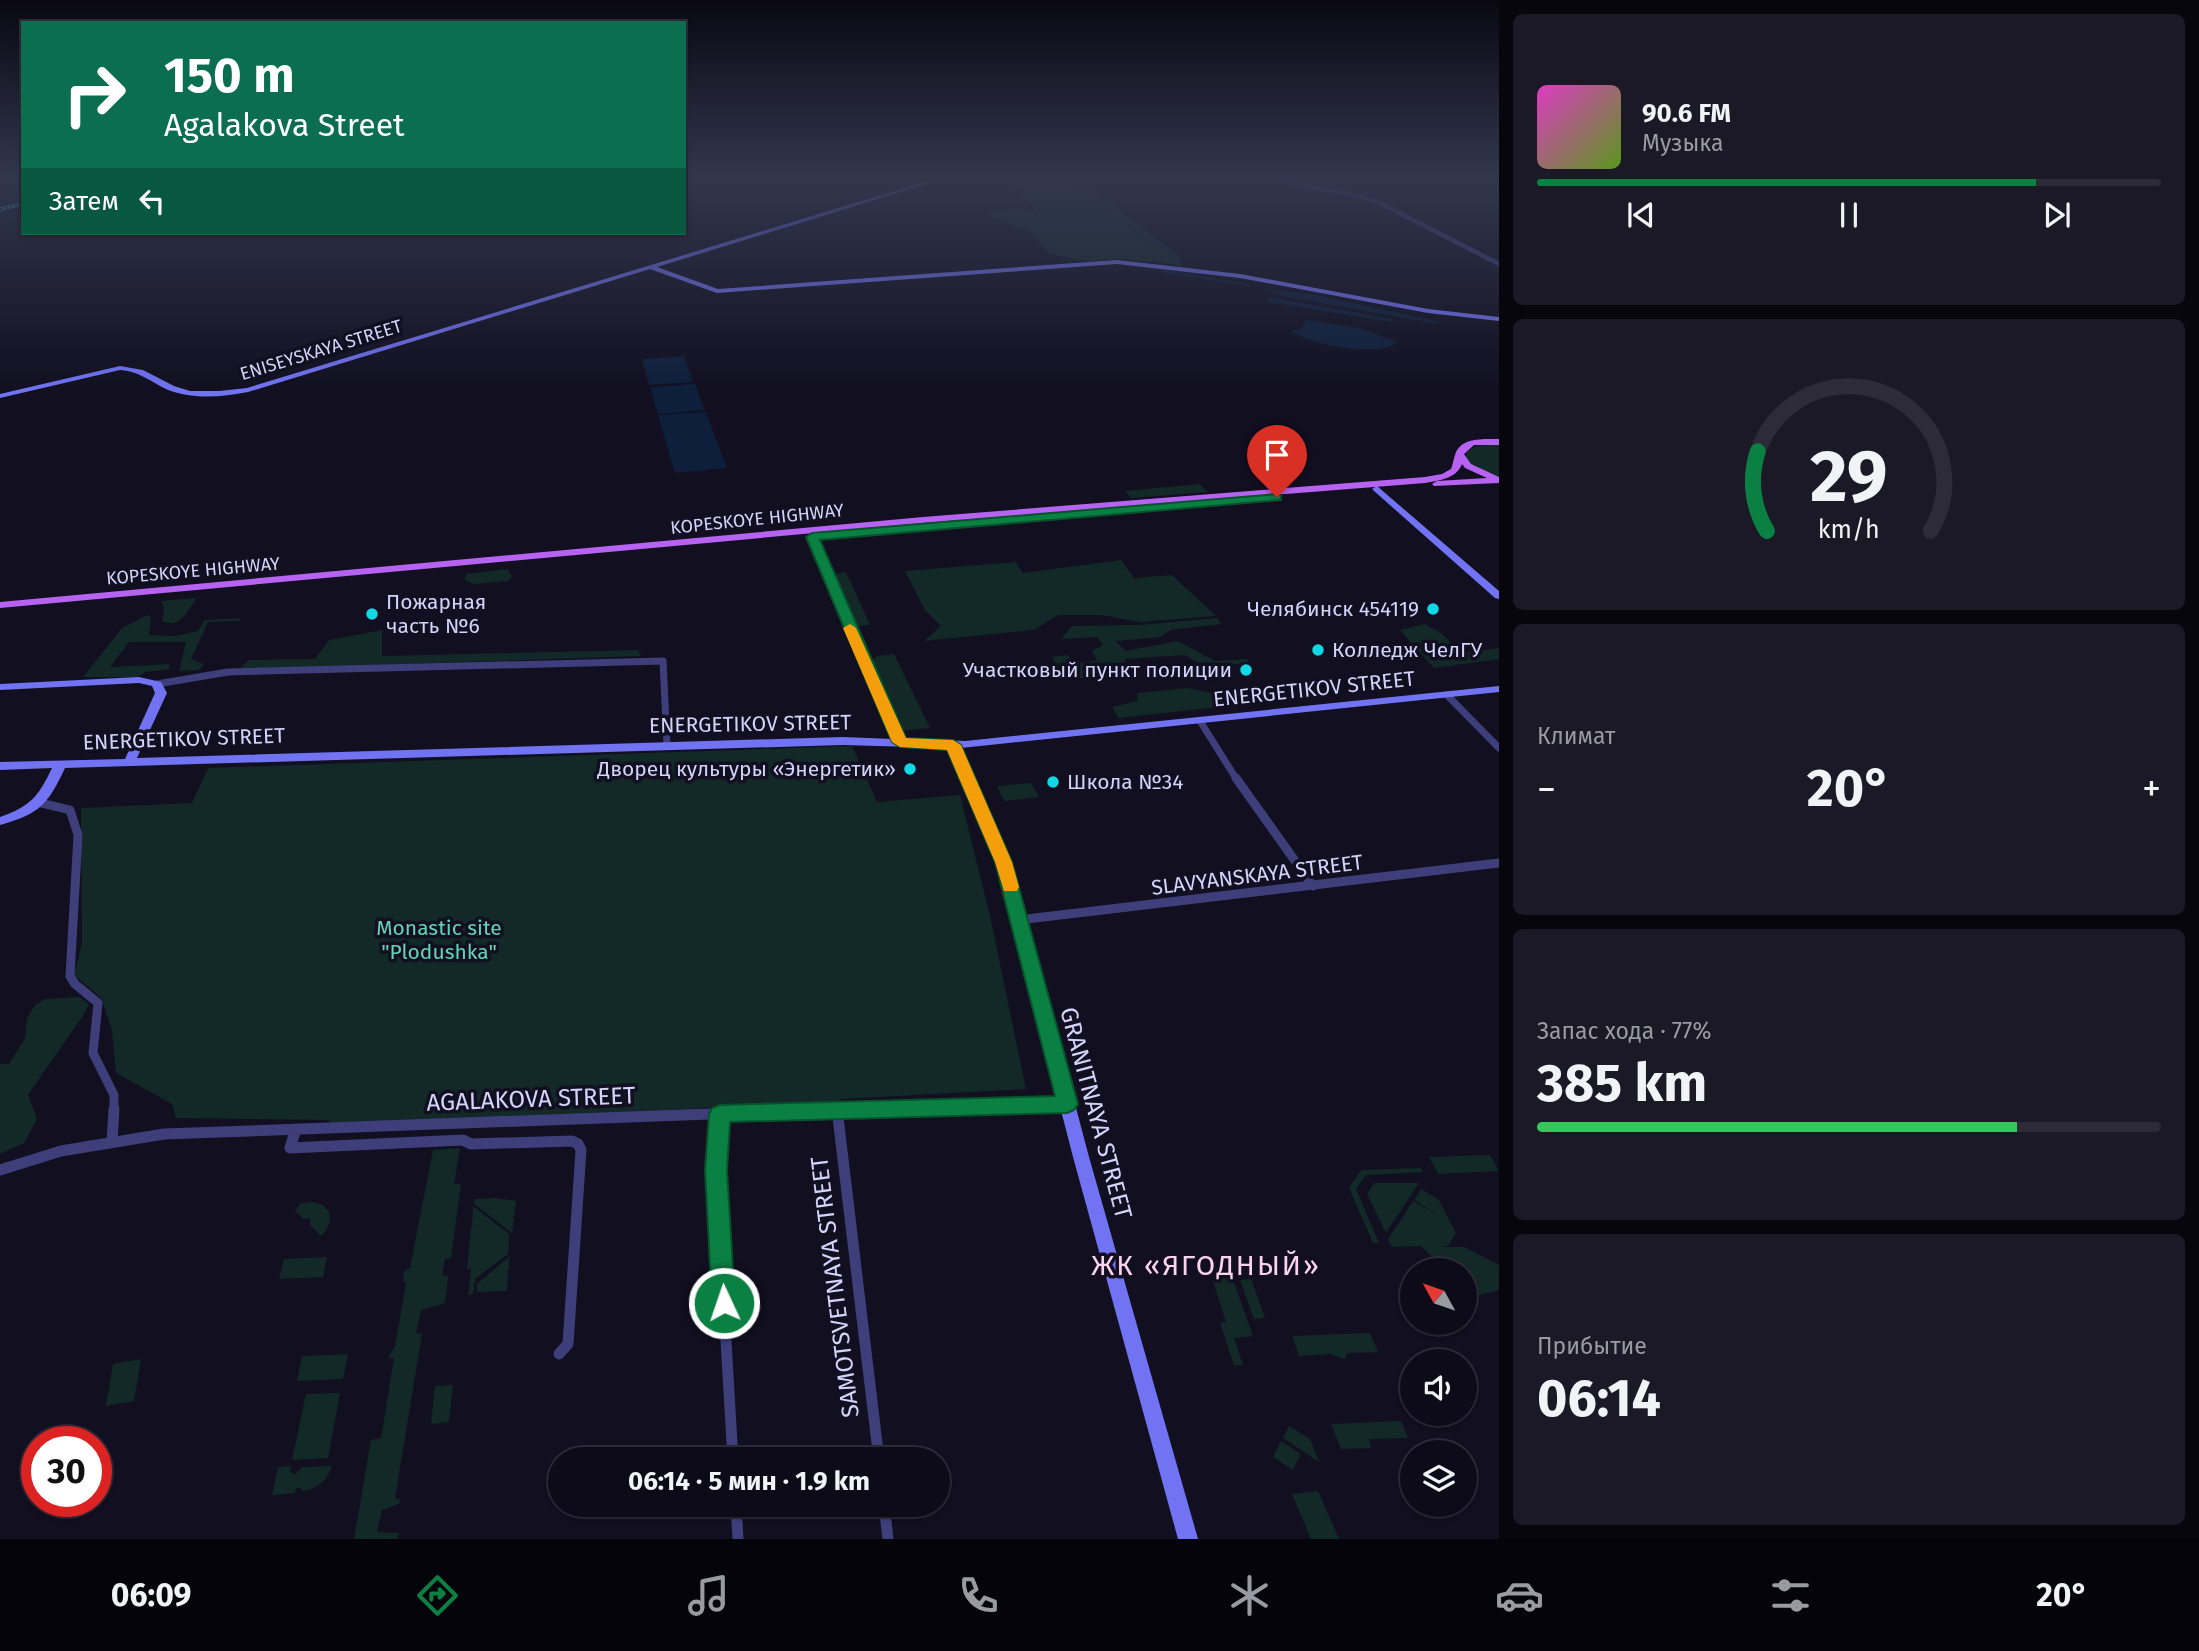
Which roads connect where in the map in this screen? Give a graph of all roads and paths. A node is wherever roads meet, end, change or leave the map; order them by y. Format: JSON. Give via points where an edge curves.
{"nodes":[{"id":1,"x":710,"y":249,"type":"edge"},
{"id":2,"x":1469,"y":249,"type":"edge"},
{"id":3,"x":1499,"y":264,"type":"edge"},
{"id":4,"x":650,"y":267,"type":"junction"},
{"id":5,"x":1499,"y":319,"type":"edge"},
{"id":6,"x":0,"y":396,"type":"edge"},
{"id":7,"x":1499,"y":442,"type":"edge"},
{"id":8,"x":1460,"y":454,"type":"junction"},
{"id":9,"x":1499,"y":480,"type":"edge"},
{"id":10,"x":1377,"y":489,"type":"junction"},
{"id":11,"x":811,"y":534,"type":"junction"},
{"id":12,"x":395,"y":573,"type":"junction"},
{"id":13,"x":1499,"y":596,"type":"edge"},
{"id":14,"x":0,"y":605,"type":"edge"},
{"id":15,"x":0,"y":613,"type":"edge"},
{"id":16,"x":157,"y":684,"type":"junction"},
{"id":17,"x":0,"y":687,"type":"edge"},
{"id":18,"x":1499,"y":689,"type":"edge"},
{"id":19,"x":1447,"y":695,"type":"junction"},
{"id":20,"x":1200,"y":721,"type":"junction"},
{"id":21,"x":900,"y":742,"type":"junction"},
{"id":22,"x":667,"y":745,"type":"junction"},
{"id":23,"x":953,"y":745,"type":"junction"},
{"id":24,"x":1499,"y":748,"type":"edge"},
{"id":25,"x":130,"y":760,"type":"junction"},
{"id":26,"x":61,"y":763,"type":"junction"},
{"id":27,"x":0,"y":766,"type":"edge"},
{"id":28,"x":41,"y":803,"type":"junction"},
{"id":29,"x":0,"y":821,"type":"edge"},
{"id":30,"x":1499,"y":863,"type":"edge"},
{"id":31,"x":1314,"y":886,"type":"junction"},
{"id":32,"x":1018,"y":920,"type":"junction"},
{"id":33,"x":1067,"y":1104,"type":"junction"},
{"id":34,"x":837,"y":1109,"type":"junction"},
{"id":35,"x":720,"y":1114,"type":"junction"},
{"id":36,"x":296,"y":1129,"type":"junction"},
{"id":37,"x":112,"y":1141,"type":"junction"},
{"id":38,"x":0,"y":1170,"type":"edge"},
{"id":39,"x":559,"y":1354,"type":"dead end"},
{"id":40,"x":732,"y":1447,"type":"edge"},
{"id":41,"x":876,"y":1447,"type":"edge"},
{"id":42,"x":737,"y":1517,"type":"edge"},
{"id":43,"x":885,"y":1517,"type":"edge"},
{"id":44,"x":738,"y":1539,"type":"edge"},
{"id":45,"x":888,"y":1539,"type":"edge"},
{"id":46,"x":1188,"y":1539,"type":"edge"}],
"edges":[{"from":1,"to":4,"type":"street","name":"ENISEYSKAYA STREET"},
{"from":2,"to":3,"type":"street"},
{"from":4,"to":5,"type":"street","via":[[724,291],[1117,262],[1262,279],[1428,311]]},
{"from":4,"to":6,"type":"street","name":"ENISEYSKAYA STREET","via":[[248,390],[192,394],[137,369],[120,368]]},
{"from":7,"to":8,"type":"main road","name":"KOPESKOYE HIGHWAY","via":[[1473,444]]},
{"from":8,"to":9,"type":"main road","via":[[1473,469]]},
{"from":8,"to":11,"type":"main road","name":"KOPESKOYE HIGHWAY","via":[[1452,473],[1425,480]]},
{"from":9,"to":10,"type":"main road","name":"KOPESKOYE HIGHWAY"},
{"from":10,"to":11,"type":"main road","name":"KOPESKOYE HIGHWAY"},
{"from":10,"to":13,"type":"street"},
{"from":11,"to":12,"type":"main road","name":"KOPESKOYE HIGHWAY"},
{"from":11,"to":21,"type":"street"},
{"from":12,"to":14,"type":"main road","name":"KOPESKOYE HIGHWAY"},
{"from":12,"to":15,"type":"main road","name":"KOPESKOYE HIGHWAY"},
{"from":16,"to":17,"type":"street","via":[[139,680]]},
{"from":16,"to":22,"type":"street","via":[[228,672],[663,660]]},
{"from":16,"to":25,"type":"street","via":[[161,693]]},
{"from":18,"to":19,"type":"street","name":"ENERGETIKOV STREET"},
{"from":19,"to":20,"type":"street","name":"ENERGETIKOV STREET"},
{"from":19,"to":24,"type":"street"},
{"from":20,"to":23,"type":"street","name":"ENERGETIKOV STREET"},
{"from":20,"to":31,"type":"street"},
{"from":21,"to":22,"type":"street","name":"ENERGETIKOV STREET"},
{"from":21,"to":23,"type":"street","name":"ENERGETIKOV STREET"},
{"from":22,"to":25,"type":"street","name":"ENERGETIKOV STREET"},
{"from":23,"to":32,"type":"street","name":"GRANITNAYA STREET","via":[[1004,862]]},
{"from":25,"to":26,"type":"street","name":"ENERGETIKOV STREET"},
{"from":26,"to":27,"type":"street","name":"ENERGETIKOV STREET"},
{"from":26,"to":28,"type":"street"},
{"from":28,"to":29,"type":"street"},
{"from":28,"to":37,"type":"street","via":[[70,810],[75,820],[71,976],[76,986],[98,1003],[93,1053],[114,1095]]},
{"from":30,"to":31,"type":"street","name":"SLAVYANSKAYA STREET"},
{"from":31,"to":32,"type":"street","name":"SLAVYANSKAYA STREET"},
{"from":32,"to":33,"type":"street","name":"GRANITNAYA STREET"},
{"from":33,"to":34,"type":"street","name":"AGALAKOVA STREET"},
{"from":33,"to":46,"type":"street","name":"GRANITNAYA STREET"},
{"from":34,"to":35,"type":"street","name":"AGALAKOVA STREET"},
{"from":34,"to":41,"type":"street","name":"SAMOTSVETNAYA STREET"},
{"from":35,"to":36,"type":"street","name":"AGALAKOVA STREET"},
{"from":35,"to":40,"type":"street","via":[[716,1170]]},
{"from":36,"to":37,"type":"street","name":"AGALAKOVA STREET","via":[[164,1134]]},
{"from":36,"to":39,"type":"street","via":[[290,1149],[463,1140],[471,1144],[578,1144],[568,1344]]},
{"from":37,"to":38,"type":"street","name":"AGALAKOVA STREET"},
{"from":42,"to":44,"type":"street"},
{"from":43,"to":45,"type":"street"}]}
